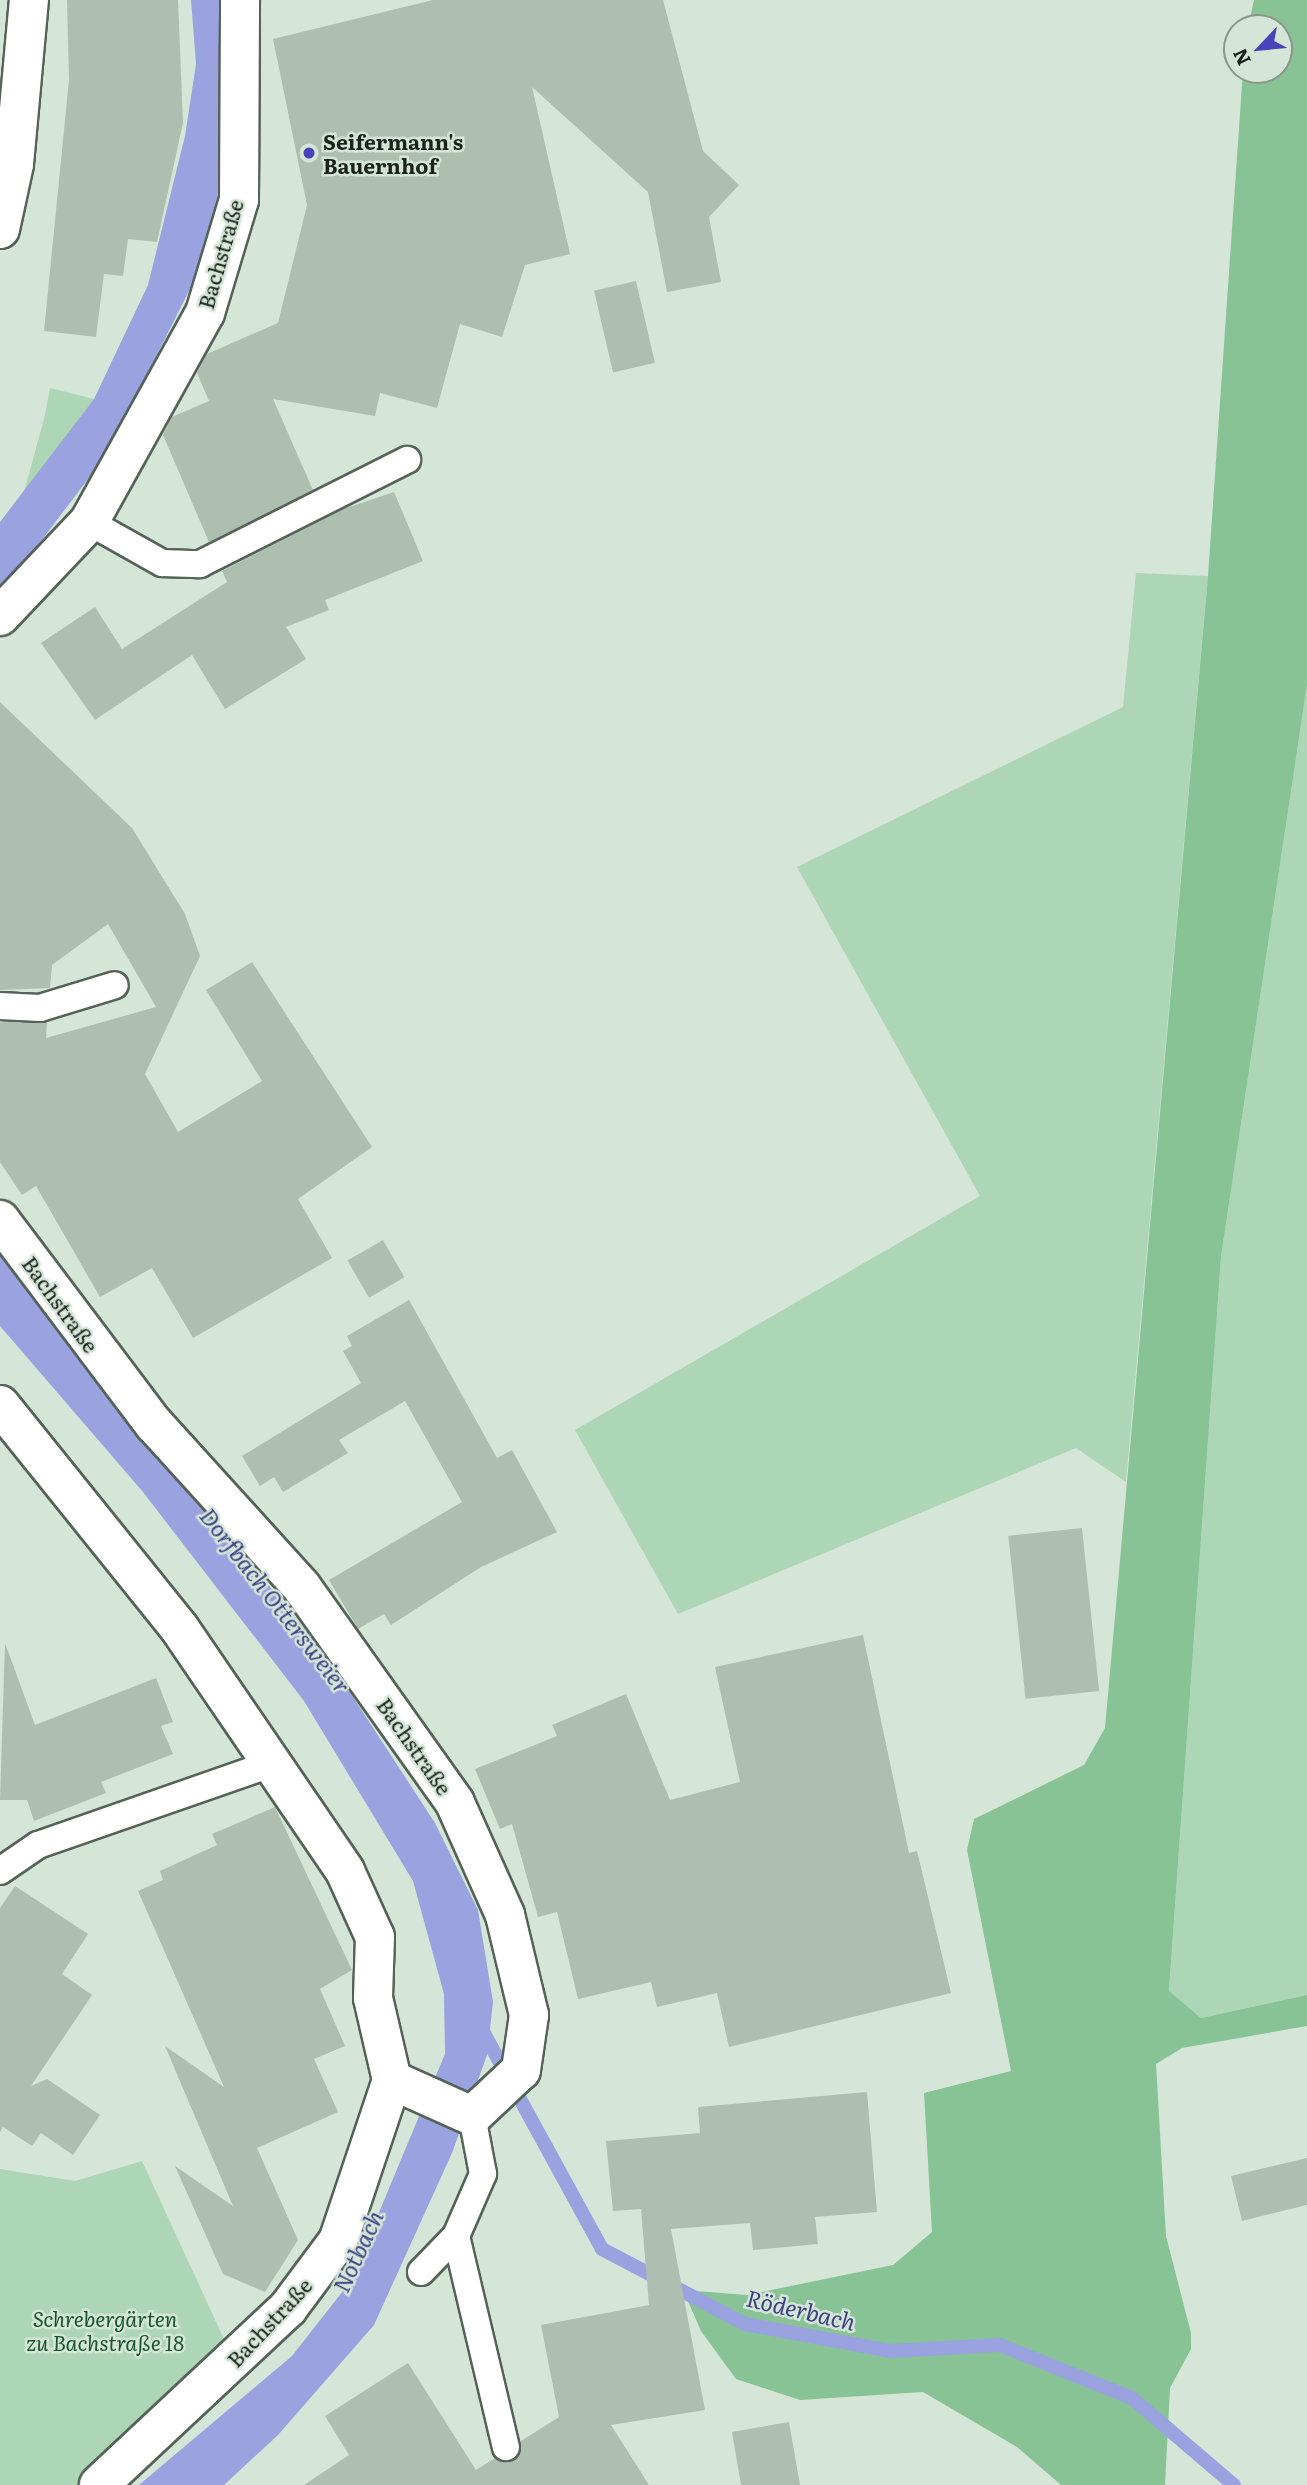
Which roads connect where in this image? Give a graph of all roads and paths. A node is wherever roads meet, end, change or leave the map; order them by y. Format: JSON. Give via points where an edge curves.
{"nodes":[{"id":1,"x":29,"y":0,"type":"edge"},
{"id":2,"x":240,"y":0,"type":"edge"},
{"id":3,"x":0,"y":229,"type":"edge"},
{"id":4,"x":407,"y":460,"type":"dead end"},
{"id":5,"x":89,"y":522,"type":"junction"},
{"id":6,"x":0,"y":616,"type":"edge"},
{"id":7,"x":115,"y":985,"type":"dead end"},
{"id":8,"x":0,"y":1006,"type":"edge"},
{"id":9,"x":0,"y":1220,"type":"edge"},
{"id":10,"x":0,"y":1405,"type":"edge"},
{"id":11,"x":275,"y":1762,"type":"junction"},
{"id":12,"x":0,"y":1871,"type":"edge"},
{"id":13,"x":404,"y":2086,"type":"junction"},
{"id":14,"x":472,"y":2116,"type":"junction"},
{"id":15,"x":456,"y":2236,"type":"junction"},
{"id":16,"x":421,"y":2272,"type":"dead end"},
{"id":17,"x":506,"y":2447,"type":"dead end"},
{"id":18,"x":99,"y":2485,"type":"edge"}],
"edges":[{"from":1,"to":3,"type":"street","via":[[14,164]]},
{"from":2,"to":5,"type":"street","name":"Bachstraße","via":[[239,200],[205,313]]},
{"from":4,"to":5,"type":"lane","via":[[200,564],[162,563]]},
{"from":5,"to":6,"type":"street","name":"Bachstraße"},
{"from":7,"to":8,"type":"lane","via":[[40,1008]]},
{"from":9,"to":14,"type":"street","name":"Bachstraße","via":[[154,1424],[301,1587],[455,1803],[505,1915],[528,2015],[521,2070]]},
{"from":10,"to":11,"type":"street","via":[[180,1629]]},
{"from":11,"to":12,"type":"lane","via":[[38,1846]]},
{"from":11,"to":13,"type":"street","via":[[345,1871],[375,1937],[373,1998]]},
{"from":13,"to":14,"type":"street"},
{"from":13,"to":18,"type":"street","name":"Bachstraße","via":[[338,2241],[288,2308]]},
{"from":14,"to":15,"type":"lane","via":[[483,2174]]},
{"from":15,"to":16,"type":"lane"},
{"from":15,"to":17,"type":"lane"}]}
